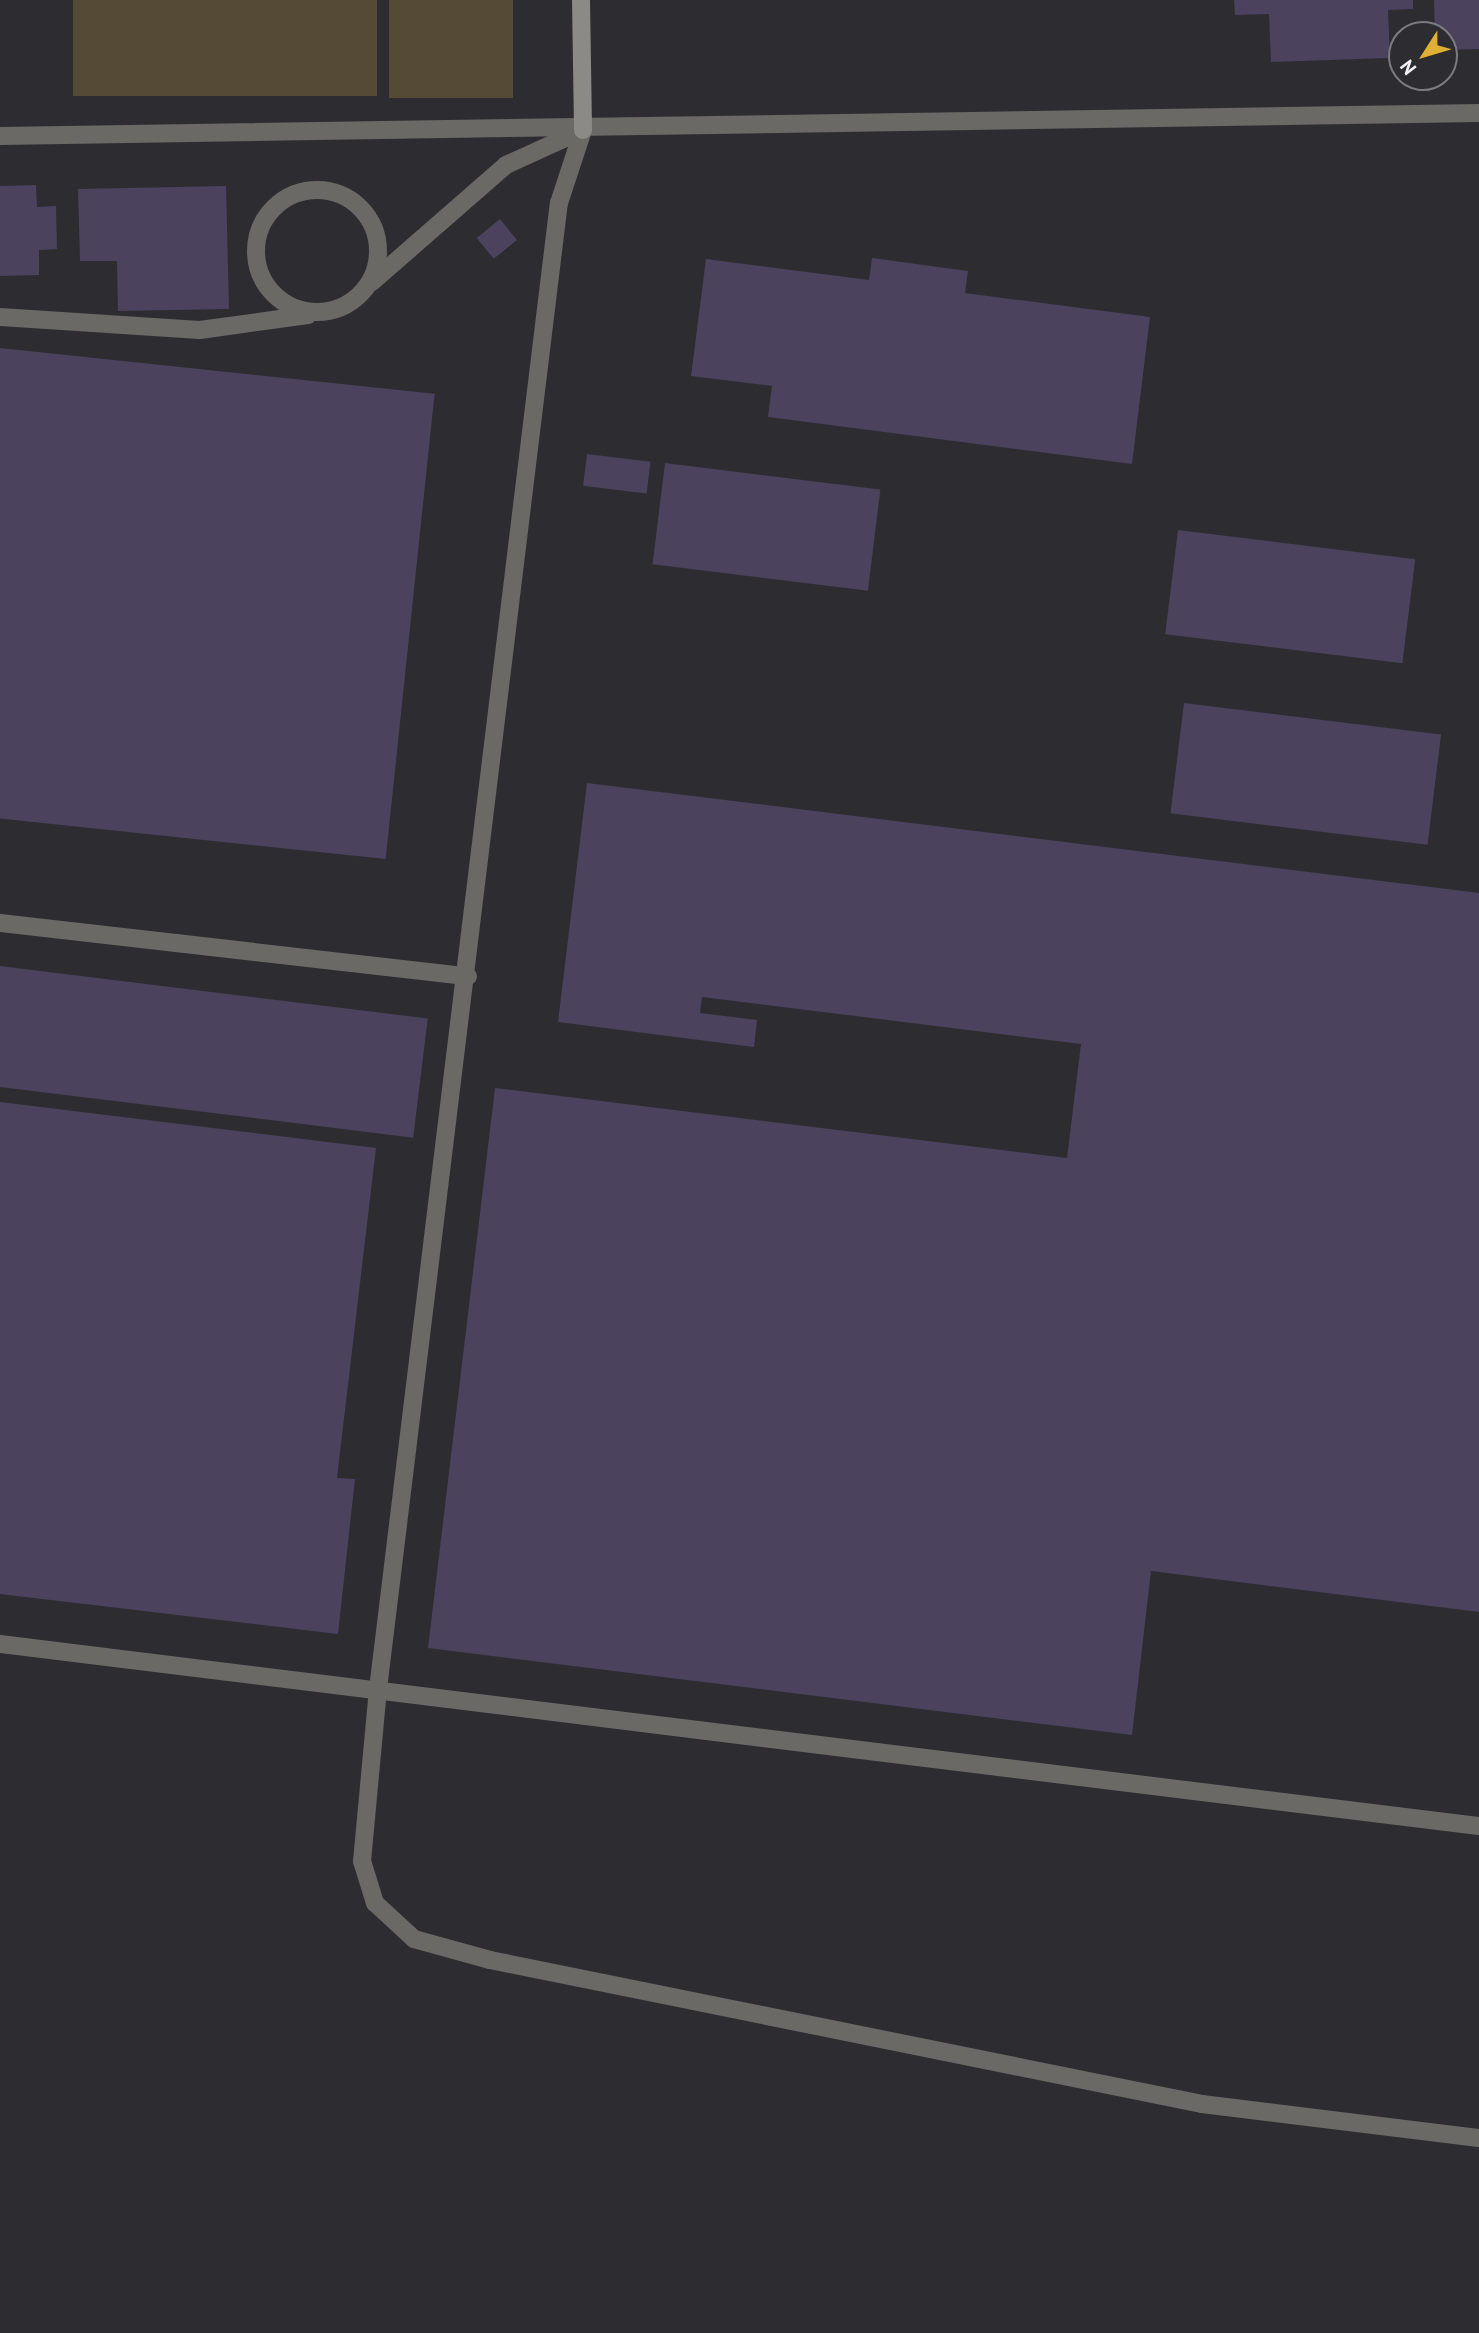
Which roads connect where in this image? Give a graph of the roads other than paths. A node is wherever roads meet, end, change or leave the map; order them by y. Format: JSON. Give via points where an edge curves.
{"nodes":[{"id":1,"x":581,"y":0,"type":"edge"},
{"id":2,"x":1479,"y":113,"type":"edge"},
{"id":3,"x":583,"y":130,"type":"junction"},
{"id":4,"x":0,"y":136,"type":"edge"},
{"id":5,"x":368,"y":285,"type":"junction"},
{"id":6,"x":322,"y":313,"type":"junction"},
{"id":7,"x":0,"y":317,"type":"edge"},
{"id":8,"x":0,"y":923,"type":"edge"},
{"id":9,"x":468,"y":976,"type":"junction"},
{"id":10,"x":0,"y":1644,"type":"edge"},
{"id":11,"x":378,"y":1689,"type":"junction"},
{"id":12,"x":1479,"y":1826,"type":"edge"},
{"id":13,"x":1479,"y":2138,"type":"edge"}],
"edges":[{"from":1,"to":3,"type":"street"},
{"from":2,"to":3,"type":"street"},
{"from":3,"to":4,"type":"street"},
{"from":3,"to":5,"type":"street","via":[[506,165]]},
{"from":3,"to":9,"type":"street","via":[[559,203]]},
{"from":5,"to":6,"type":"street","via":[[355,299]]},
{"from":5,"to":6,"type":"street","via":[[377,267],[378,246],[362,209],[326,190],[305,190],[286,198],[260,229],[255,249],[258,269],[267,288],[283,302],[301,311]]},
{"from":6,"to":7,"type":"street","via":[[200,330]]},
{"from":8,"to":9,"type":"street"},
{"from":9,"to":11,"type":"street"},
{"from":10,"to":11,"type":"street"},
{"from":11,"to":12,"type":"street"},
{"from":11,"to":13,"type":"street","via":[[362,1861],[375,1903],[414,1938],[490,1959],[1202,2104]]}]}
